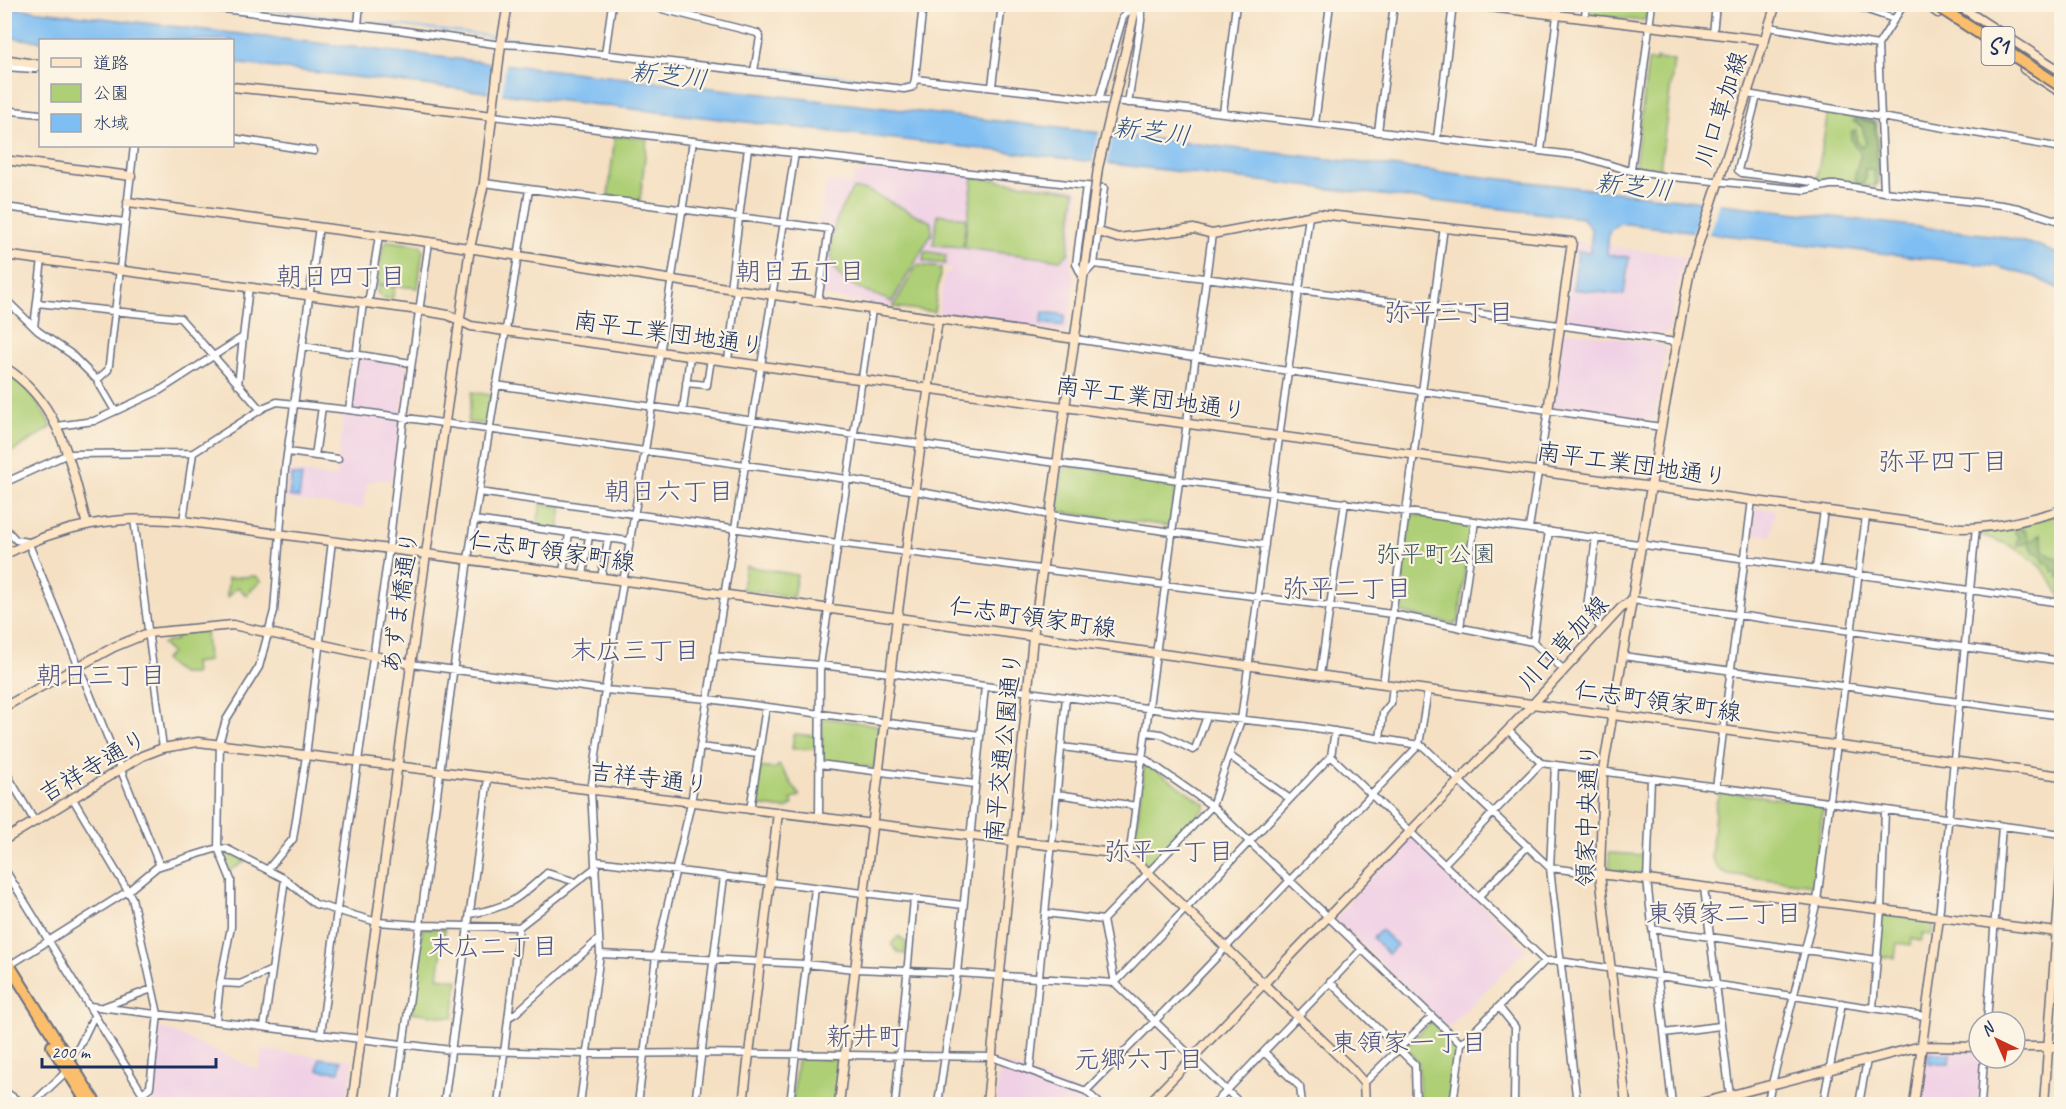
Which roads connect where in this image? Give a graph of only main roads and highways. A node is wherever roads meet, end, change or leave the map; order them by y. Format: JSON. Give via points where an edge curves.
{"nodes":[{"id":1,"x":1949,"y":4,"type":"edge"},
{"id":2,"x":1939,"y":8,"type":"edge"},
{"id":3,"x":2061,"y":78,"type":"edge"},
{"id":4,"x":2061,"y":87,"type":"edge"},
{"id":5,"x":6,"y":966,"type":"edge"},
{"id":6,"x":88,"y":1104,"type":"edge"},
{"id":7,"x":96,"y":1104,"type":"edge"}],
"edges":[{"from":1,"to":3,"type":"highway","number":"S1"},
{"from":2,"to":4,"type":"highway","number":"S1","bridge":true},
{"from":5,"to":6,"type":"highway"},
{"from":5,"to":7,"type":"highway"}]}
